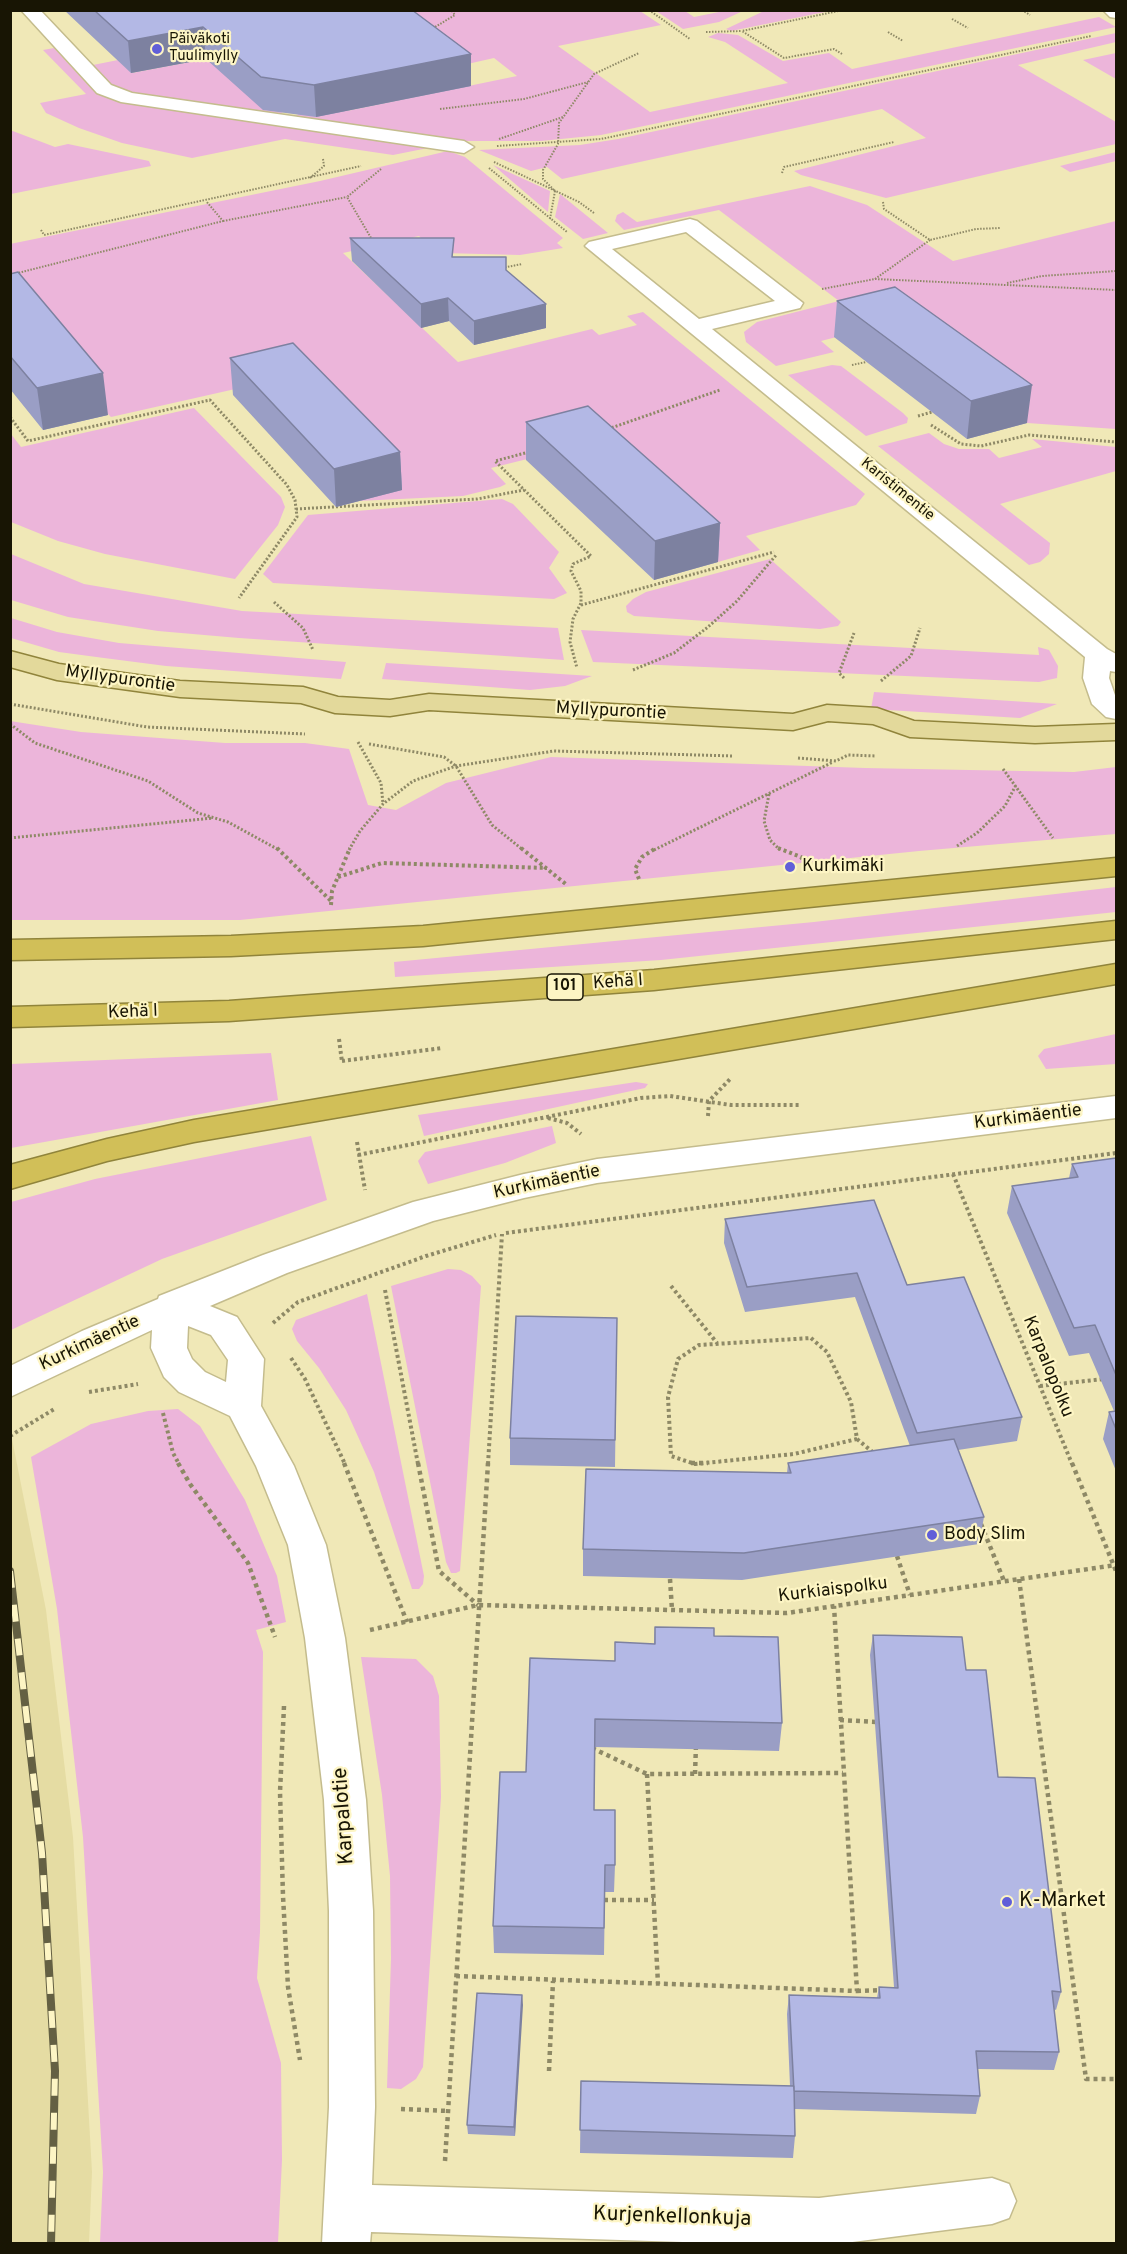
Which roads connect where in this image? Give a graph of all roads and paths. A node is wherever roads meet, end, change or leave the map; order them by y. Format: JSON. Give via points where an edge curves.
{"nodes":[{"id":1,"x":30,"y":10,"type":"edge"},
{"id":2,"x":451,"y":10,"type":"edge"},
{"id":3,"x":649,"y":10,"type":"edge"},
{"id":4,"x":843,"y":10,"type":"edge"},
{"id":5,"x":1022,"y":10,"type":"edge"},
{"id":6,"x":1112,"y":10,"type":"edge"},
{"id":7,"x":1116,"y":13,"type":"edge"},
{"id":8,"x":1030,"y":15,"type":"dead end"},
{"id":9,"x":952,"y":19,"type":"dead end"},
{"id":10,"x":968,"y":28,"type":"dead end"},
{"id":11,"x":706,"y":32,"type":"dead end"},
{"id":12,"x":742,"y":32,"type":"junction"},
{"id":13,"x":888,"y":32,"type":"dead end"},
{"id":14,"x":425,"y":33,"type":"edge"},
{"id":15,"x":1093,"y":35,"type":"dead end"},
{"id":16,"x":690,"y":39,"type":"dead end"},
{"id":17,"x":903,"y":41,"type":"dead end"},
{"id":18,"x":824,"y":46,"type":"dead end"},
{"id":19,"x":830,"y":49,"type":"junction"},
{"id":20,"x":639,"y":53,"type":"dead end"},
{"id":21,"x":842,"y":54,"type":"dead end"},
{"id":22,"x":588,"y":82,"type":"junction"},
{"id":23,"x":436,"y":109,"type":"edge"},
{"id":24,"x":564,"y":117,"type":"junction"},
{"id":25,"x":894,"y":142,"type":"dead end"},
{"id":26,"x":558,"y":144,"type":"junction"},
{"id":27,"x":464,"y":147,"type":"junction"},
{"id":28,"x":368,"y":165,"type":"dead end"},
{"id":29,"x":385,"y":166,"type":"dead end"},
{"id":30,"x":782,"y":173,"type":"dead end"},
{"id":31,"x":555,"y":191,"type":"junction"},
{"id":32,"x":347,"y":197,"type":"junction"},
{"id":33,"x":206,"y":201,"type":"junction"},
{"id":34,"x":883,"y":202,"type":"dead end"},
{"id":35,"x":594,"y":213,"type":"dead end"},
{"id":36,"x":550,"y":219,"type":"junction"},
{"id":37,"x":223,"y":221,"type":"junction"},
{"id":38,"x":1000,"y":228,"type":"dead end"},
{"id":39,"x":41,"y":230,"type":"dead end"},
{"id":40,"x":930,"y":240,"type":"junction"},
{"id":41,"x":376,"y":246,"type":"edge"},
{"id":42,"x":596,"y":246,"type":"junction"},
{"id":43,"x":522,"y":264,"type":"dead end"},
{"id":44,"x":501,"y":268,"type":"edge"},
{"id":45,"x":1116,"y":271,"type":"edge"},
{"id":46,"x":10,"y":275,"type":"edge"},
{"id":47,"x":875,"y":279,"type":"junction"},
{"id":48,"x":1000,"y":285,"type":"junction"},
{"id":49,"x":1116,"y":290,"type":"edge"},
{"id":50,"x":784,"y":297,"type":"junction"},
{"id":51,"x":695,"y":327,"type":"junction"},
{"id":52,"x":866,"y":362,"type":"edge"},
{"id":53,"x":852,"y":365,"type":"dead end"},
{"id":54,"x":727,"y":388,"type":"dead end"},
{"id":55,"x":932,"y":412,"type":"edge"},
{"id":56,"x":918,"y":416,"type":"dead end"},
{"id":57,"x":10,"y":417,"type":"edge"},
{"id":58,"x":931,"y":425,"type":"dead end"},
{"id":59,"x":604,"y":431,"type":"edge"},
{"id":60,"x":1116,"y":442,"type":"edge"},
{"id":61,"x":536,"y":450,"type":"edge"},
{"id":62,"x":524,"y":490,"type":"junction"},
{"id":63,"x":296,"y":509,"type":"junction"},
{"id":64,"x":238,"y":598,"type":"dead end"},
{"id":65,"x":274,"y":602,"type":"dead end"},
{"id":66,"x":580,"y":605,"type":"junction"},
{"id":67,"x":920,"y":628,"type":"dead end"},
{"id":68,"x":854,"y":633,"type":"dead end"},
{"id":69,"x":314,"y":650,"type":"dead end"},
{"id":70,"x":10,"y":659,"type":"edge"},
{"id":71,"x":1107,"y":659,"type":"edge"},
{"id":72,"x":577,"y":668,"type":"dead end"},
{"id":73,"x":633,"y":670,"type":"dead end"},
{"id":74,"x":849,"y":682,"type":"dead end"},
{"id":75,"x":878,"y":683,"type":"dead end"},
{"id":76,"x":1116,"y":711,"type":"edge"},
{"id":77,"x":10,"y":724,"type":"edge"},
{"id":78,"x":1116,"y":732,"type":"edge"},
{"id":79,"x":848,"y":755,"type":"dead end"},
{"id":80,"x":739,"y":756,"type":"dead end"},
{"id":81,"x":796,"y":758,"type":"dead end"},
{"id":82,"x":836,"y":760,"type":"junction"},
{"id":83,"x":996,"y":760,"type":"dead end"},
{"id":84,"x":456,"y":766,"type":"junction"},
{"id":85,"x":1016,"y":785,"type":"junction"},
{"id":86,"x":769,"y":794,"type":"junction"},
{"id":87,"x":383,"y":804,"type":"junction"},
{"id":88,"x":215,"y":818,"type":"junction"},
{"id":89,"x":10,"y":838,"type":"edge"},
{"id":90,"x":1054,"y":841,"type":"dead end"},
{"id":91,"x":948,"y":851,"type":"dead end"},
{"id":92,"x":806,"y":866,"type":"dead end"},
{"id":93,"x":1116,"y":867,"type":"edge"},
{"id":94,"x":548,"y":868,"type":"junction"},
{"id":95,"x":337,"y":878,"type":"junction"},
{"id":96,"x":640,"y":883,"type":"dead end"},
{"id":97,"x":572,"y":890,"type":"dead end"},
{"id":98,"x":331,"y":902,"type":"junction"},
{"id":99,"x":331,"y":910,"type":"dead end"},
{"id":100,"x":1116,"y":930,"type":"edge"},
{"id":101,"x":10,"y":950,"type":"edge"},
{"id":102,"x":1116,"y":974,"type":"edge"},
{"id":103,"x":10,"y":1017,"type":"edge"},
{"id":104,"x":338,"y":1032,"type":"dead end"},
{"id":105,"x":344,"y":1072,"type":"dead end"},
{"id":106,"x":732,"y":1078,"type":"dead end"},
{"id":107,"x":709,"y":1101,"type":"junction"},
{"id":108,"x":807,"y":1105,"type":"dead end"},
{"id":109,"x":1116,"y":1107,"type":"edge"},
{"id":110,"x":708,"y":1116,"type":"dead end"},
{"id":111,"x":547,"y":1118,"type":"junction"},
{"id":112,"x":588,"y":1133,"type":"dead end"},
{"id":113,"x":356,"y":1138,"type":"dead end"},
{"id":114,"x":1116,"y":1153,"type":"edge"},
{"id":115,"x":358,"y":1155,"type":"junction"},
{"id":116,"x":953,"y":1174,"type":"junction"},
{"id":117,"x":18,"y":1175,"type":"edge"},
{"id":118,"x":367,"y":1200,"type":"dead end"},
{"id":119,"x":502,"y":1233,"type":"junction"},
{"id":120,"x":671,"y":1287,"type":"dead end"},
{"id":121,"x":386,"y":1290,"type":"dead end"},
{"id":122,"x":172,"y":1305,"type":"junction"},
{"id":123,"x":275,"y":1334,"type":"dead end"},
{"id":124,"x":718,"y":1344,"type":"junction"},
{"id":125,"x":287,"y":1352,"type":"dead end"},
{"id":126,"x":1106,"y":1379,"type":"edge"},
{"id":127,"x":10,"y":1383,"type":"edge"},
{"id":128,"x":1040,"y":1386,"type":"junction"},
{"id":129,"x":143,"y":1389,"type":"dead end"},
{"id":130,"x":81,"y":1394,"type":"dead end"},
{"id":131,"x":63,"y":1403,"type":"dead end"},
{"id":132,"x":243,"y":1406,"type":"junction"},
{"id":133,"x":161,"y":1407,"type":"dead end"},
{"id":134,"x":10,"y":1436,"type":"edge"},
{"id":135,"x":857,"y":1439,"type":"junction"},
{"id":136,"x":885,"y":1462,"type":"edge"},
{"id":137,"x":978,"y":1514,"type":"edge"},
{"id":138,"x":897,"y":1556,"type":"edge"},
{"id":139,"x":1115,"y":1565,"type":"edge"},
{"id":140,"x":1116,"y":1571,"type":"edge"},
{"id":141,"x":670,"y":1579,"type":"edge"},
{"id":142,"x":1020,"y":1579,"type":"junction"},
{"id":143,"x":1004,"y":1581,"type":"junction"},
{"id":144,"x":910,"y":1595,"type":"junction"},
{"id":145,"x":478,"y":1605,"type":"junction"},
{"id":146,"x":834,"y":1606,"type":"junction"},
{"id":147,"x":672,"y":1610,"type":"junction"},
{"id":148,"x":406,"y":1622,"type":"junction"},
{"id":149,"x":362,"y":1631,"type":"dead end"},
{"id":150,"x":279,"y":1647,"type":"dead end"},
{"id":151,"x":284,"y":1698,"type":"dead end"},
{"id":152,"x":840,"y":1720,"type":"junction"},
{"id":153,"x":884,"y":1722,"type":"edge"},
{"id":154,"x":696,"y":1741,"type":"edge"},
{"id":155,"x":583,"y":1744,"type":"edge"},
{"id":156,"x":843,"y":1773,"type":"junction"},
{"id":157,"x":647,"y":1774,"type":"junction"},
{"id":158,"x":695,"y":1774,"type":"junction"},
{"id":159,"x":604,"y":1900,"type":"edge"},
{"id":160,"x":654,"y":1900,"type":"junction"},
{"id":161,"x":456,"y":1976,"type":"junction"},
{"id":162,"x":553,"y":1981,"type":"junction"},
{"id":163,"x":658,"y":1984,"type":"junction"},
{"id":164,"x":857,"y":1991,"type":"junction"},
{"id":165,"x":886,"y":1998,"type":"edge"},
{"id":166,"x":301,"y":2066,"type":"dead end"},
{"id":167,"x":549,"y":2071,"type":"dead end"},
{"id":168,"x":1116,"y":2079,"type":"edge"},
{"id":169,"x":392,"y":2109,"type":"dead end"},
{"id":170,"x":448,"y":2110,"type":"junction"},
{"id":171,"x":445,"y":2162,"type":"dead end"},
{"id":172,"x":992,"y":2200,"type":"dead end"},
{"id":173,"x":347,"y":2226,"type":"edge"}],
"edges":[{"from":1,"to":27,"type":"street","via":[[104,89],[128,98]]},
{"from":2,"to":14,"type":"path","via":[[455,15]]},
{"from":3,"to":16,"type":"path"},
{"from":4,"to":12,"type":"path"},
{"from":5,"to":8,"type":"path"},
{"from":6,"to":7,"type":"street"},
{"from":9,"to":10,"type":"path"},
{"from":11,"to":12,"type":"path"},
{"from":12,"to":19,"type":"path","via":[[784,58]]},
{"from":13,"to":17,"type":"path"},
{"from":15,"to":26,"type":"path","via":[[621,135]]},
{"from":18,"to":19,"type":"path"},
{"from":19,"to":21,"type":"path"},
{"from":20,"to":22,"type":"path","via":[[594,74]]},
{"from":22,"to":23,"type":"path","via":[[524,99]]},
{"from":22,"to":24,"type":"path"},
{"from":24,"to":26,"type":"path","via":[[559,123]]},
{"from":24,"to":27,"type":"path"},
{"from":25,"to":30,"type":"path","via":[[784,167]]},
{"from":26,"to":27,"type":"path"},
{"from":26,"to":31,"type":"path","via":[[543,170],[543,179]]},
{"from":27,"to":31,"type":"path"},
{"from":27,"to":36,"type":"path"},
{"from":28,"to":33,"type":"path"},
{"from":29,"to":32,"type":"path"},
{"from":31,"to":35,"type":"path"},
{"from":31,"to":36,"type":"path"},
{"from":32,"to":37,"type":"path"},
{"from":32,"to":41,"type":"path"},
{"from":33,"to":37,"type":"path"},
{"from":33,"to":39,"type":"path","via":[[44,235]]},
{"from":34,"to":40,"type":"path","via":[[884,209]]},
{"from":36,"to":42,"type":"path","via":[[578,241]]},
{"from":37,"to":46,"type":"path"},
{"from":38,"to":40,"type":"path","via":[[976,229]]},
{"from":40,"to":47,"type":"path"},
{"from":42,"to":50,"type":"street","via":[[690,225]]},
{"from":42,"to":51,"type":"street","name":"Karistimentie"},
{"from":43,"to":44,"type":"path"},
{"from":45,"to":48,"type":"path","via":[[1042,276]]},
{"from":47,"to":48,"type":"path"},
{"from":47,"to":50,"type":"path"},
{"from":48,"to":49,"type":"path"},
{"from":50,"to":51,"type":"street","via":[[792,303]]},
{"from":51,"to":71,"type":"street","name":"Karistimentie"},
{"from":52,"to":53,"type":"path"},
{"from":54,"to":59,"type":"path"},
{"from":55,"to":56,"type":"path"},
{"from":57,"to":63,"type":"path","via":[[28,441],[210,400],[287,484]]},
{"from":58,"to":60,"type":"path","via":[[961,444],[981,446],[1029,435]]},
{"from":61,"to":62,"type":"path","via":[[495,461]]},
{"from":62,"to":63,"type":"path","via":[[467,499]]},
{"from":62,"to":66,"type":"path","via":[[591,556],[573,564],[571,571],[581,591]]},
{"from":63,"to":64,"type":"path","via":[[297,517],[289,530]]},
{"from":65,"to":69,"type":"path","via":[[303,628]]},
{"from":66,"to":72,"type":"path","via":[[573,619],[570,642]]},
{"from":66,"to":73,"type":"path","via":[[775,553],[737,601],[708,627],[674,653]]},
{"from":67,"to":75,"type":"path","via":[[911,656]]},
{"from":68,"to":74,"type":"path","via":[[839,673]]},
{"from":70,"to":78,"type":"main road","name":"Myllypurontie","via":[[57,672],[180,689],[303,695],[335,705],[362,707],[390,708],[429,702],[793,722],[825,736],[875,739],[910,729],[1035,735]]},
{"from":71,"to":76,"type":"street","name":"Karistimentie","via":[[1096,678],[1106,704]]},
{"from":77,"to":88,"type":"path","via":[[35,743],[148,781],[198,813]]},
{"from":79,"to":82,"type":"path"},
{"from":80,"to":84,"type":"path","via":[[554,751]]},
{"from":81,"to":82,"type":"path"},
{"from":82,"to":86,"type":"path"},
{"from":83,"to":85,"type":"path"},
{"from":84,"to":87,"type":"path","via":[[412,781]]},
{"from":84,"to":87,"type":"path","via":[[444,757],[358,741],[381,783]]},
{"from":84,"to":94,"type":"path","via":[[492,825]]},
{"from":85,"to":90,"type":"path"},
{"from":85,"to":91,"type":"path","via":[[1005,806],[977,833]]},
{"from":86,"to":92,"type":"path","via":[[764,821],[770,840],[781,851],[801,857]]},
{"from":86,"to":96,"type":"path","via":[[642,857],[635,869]]},
{"from":87,"to":95,"type":"path","via":[[360,831]]},
{"from":88,"to":89,"type":"path"},
{"from":88,"to":98,"type":"path","via":[[276,847]]},
{"from":93,"to":101,"type":"highway","via":[[423,936],[231,946]]},
{"from":94,"to":95,"type":"path","via":[[382,863]]},
{"from":94,"to":97,"type":"path"},
{"from":95,"to":98,"type":"path"},
{"from":98,"to":99,"type":"path"},
{"from":100,"to":103,"type":"highway","name":"Kehä I","number":"101","via":[[575,987],[229,1011]]},
{"from":102,"to":117,"type":"highway","via":[[194,1131]]},
{"from":104,"to":105,"type":"path"},
{"from":106,"to":107,"type":"path"},
{"from":107,"to":108,"type":"path","via":[[731,1105]]},
{"from":107,"to":110,"type":"path"},
{"from":107,"to":111,"type":"path","via":[[670,1096],[641,1098]]},
{"from":109,"to":122,"type":"street","name":"Kurkimäentie","via":[[586,1173],[425,1211]]},
{"from":111,"to":112,"type":"path","via":[[567,1123],[580,1134]]},
{"from":111,"to":115,"type":"path"},
{"from":113,"to":115,"type":"path"},
{"from":114,"to":116,"type":"path"},
{"from":115,"to":118,"type":"path"},
{"from":116,"to":119,"type":"path"},
{"from":116,"to":128,"type":"path","name":"Karpalopolku"},
{"from":119,"to":123,"type":"path","via":[[298,1302],[269,1326]]},
{"from":119,"to":145,"type":"path"},
{"from":120,"to":124,"type":"path"},
{"from":121,"to":145,"type":"path","via":[[439,1571]]},
{"from":122,"to":127,"type":"street","name":"Kurkimäentie"},
{"from":122,"to":132,"type":"street","via":[[170,1348],[177,1367],[192,1382]]},
{"from":122,"to":132,"type":"street","via":[[224,1326],[236,1342],[246,1359]]},
{"from":124,"to":135,"type":"path","via":[[811,1338],[827,1352],[851,1402]]},
{"from":124,"to":135,"type":"path","via":[[699,1345],[678,1359],[669,1397],[671,1456],[694,1464],[794,1455]]},
{"from":125,"to":148,"type":"path","via":[[329,1426]]},
{"from":126,"to":128,"type":"path"},
{"from":128,"to":139,"type":"path","name":"Karpalopolku"},
{"from":129,"to":130,"type":"path","via":[[135,1385]]},
{"from":131,"to":134,"type":"path"},
{"from":132,"to":173,"type":"street","name":"Karpalotie","via":[[275,1466],[307,1545],[336,1710],[351,1911],[352,2107]]},
{"from":133,"to":150,"type":"path","via":[[173,1453],[190,1484],[248,1563]]},
{"from":135,"to":136,"type":"path"},
{"from":137,"to":143,"type":"path"},
{"from":138,"to":144,"type":"path"},
{"from":139,"to":140,"type":"path","name":"Karpalopolku"},
{"from":139,"to":142,"type":"path","name":"Kurkiaispolku"},
{"from":141,"to":147,"type":"path"},
{"from":142,"to":143,"type":"path","name":"Kurkiaispolku"},
{"from":142,"to":168,"type":"path","via":[[1086,2079]]},
{"from":143,"to":144,"type":"path","name":"Kurkiaispolku"},
{"from":144,"to":146,"type":"path","name":"Kurkiaispolku"},
{"from":145,"to":147,"type":"path","name":"Kurkiaispolku"},
{"from":145,"to":148,"type":"path","name":"Kurkiaispolku"},
{"from":145,"to":161,"type":"path"},
{"from":146,"to":147,"type":"path","name":"Kurkiaispolku","via":[[787,1613]]},
{"from":146,"to":152,"type":"path"},
{"from":148,"to":149,"type":"path","name":"Kurkiaispolku"},
{"from":151,"to":166,"type":"path","via":[[280,1792],[283,1896],[288,1987]]},
{"from":152,"to":153,"type":"path"},
{"from":152,"to":156,"type":"path"},
{"from":154,"to":158,"type":"path"},
{"from":155,"to":157,"type":"path"},
{"from":156,"to":158,"type":"path"},
{"from":156,"to":164,"type":"path"},
{"from":157,"to":158,"type":"path"},
{"from":157,"to":160,"type":"path"},
{"from":159,"to":160,"type":"path"},
{"from":160,"to":163,"type":"path"},
{"from":161,"to":162,"type":"path"},
{"from":161,"to":170,"type":"path"},
{"from":162,"to":163,"type":"path"},
{"from":162,"to":167,"type":"path"},
{"from":163,"to":164,"type":"path"},
{"from":164,"to":165,"type":"path","via":[[885,1990]]},
{"from":169,"to":170,"type":"path"},
{"from":170,"to":171,"type":"path"},
{"from":172,"to":173,"type":"street","name":"Kurjenkellonkuja","via":[[819,2222]]}]}
